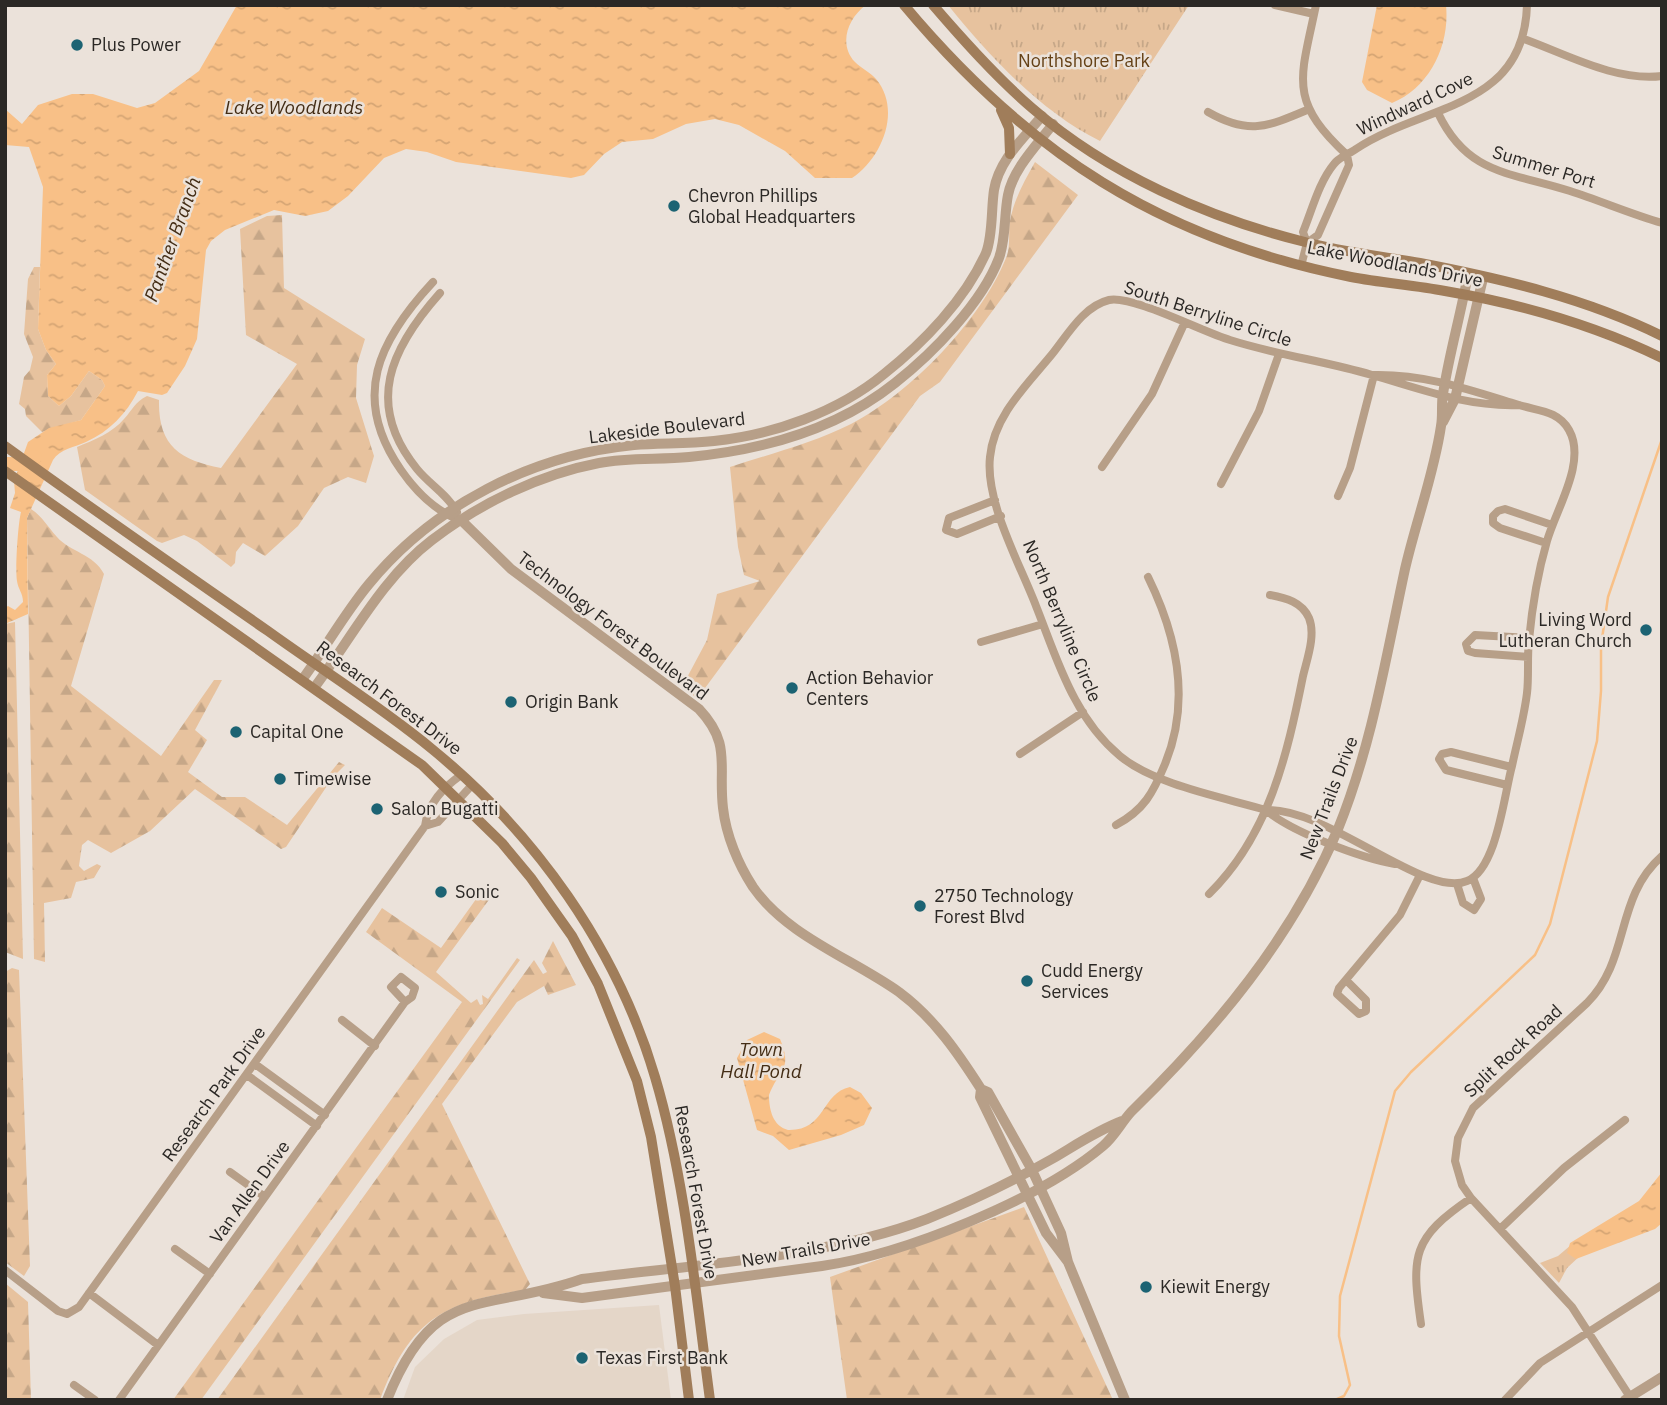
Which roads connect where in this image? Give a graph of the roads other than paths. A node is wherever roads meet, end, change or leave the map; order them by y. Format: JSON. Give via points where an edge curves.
{"nodes":[{"id":1,"x":904,"y":5,"type":"edge"},
{"id":2,"x":933,"y":5,"type":"edge"},
{"id":3,"x":1275,"y":5,"type":"edge"},
{"id":4,"x":1527,"y":5,"type":"edge"},
{"id":5,"x":1315,"y":10,"type":"edge"},
{"id":6,"x":1524,"y":39,"type":"junction"},
{"id":7,"x":1662,"y":76,"type":"edge"},
{"id":8,"x":1000,"y":107,"type":"junction"},
{"id":9,"x":1307,"y":110,"type":"junction"},
{"id":10,"x":1208,"y":112,"type":"dead end"},
{"id":11,"x":1438,"y":113,"type":"junction"},
{"id":12,"x":1042,"y":116,"type":"junction"},
{"id":13,"x":1053,"y":124,"type":"junction"},
{"id":14,"x":1029,"y":131,"type":"junction"},
{"id":15,"x":1040,"y":141,"type":"junction"},
{"id":16,"x":1010,"y":154,"type":"junction"},
{"id":17,"x":1347,"y":155,"type":"junction"},
{"id":18,"x":1662,"y":223,"type":"edge"},
{"id":19,"x":1307,"y":243,"type":"junction"},
{"id":20,"x":1301,"y":266,"type":"junction"},
{"id":21,"x":1468,"y":274,"type":"junction"},
{"id":22,"x":1483,"y":278,"type":"junction"},
{"id":23,"x":433,"y":282,"type":"dead end"},
{"id":24,"x":967,"y":285,"type":"junction"},
{"id":25,"x":440,"y":293,"type":"dead end"},
{"id":26,"x":977,"y":295,"type":"junction"},
{"id":27,"x":1464,"y":295,"type":"junction"},
{"id":28,"x":1479,"y":298,"type":"junction"},
{"id":29,"x":1184,"y":324,"type":"junction"},
{"id":30,"x":1662,"y":336,"type":"edge"},
{"id":31,"x":919,"y":343,"type":"junction"},
{"id":32,"x":1279,"y":354,"type":"junction"},
{"id":33,"x":929,"y":355,"type":"junction"},
{"id":34,"x":1662,"y":358,"type":"edge"},
{"id":35,"x":1374,"y":375,"type":"junction"},
{"id":36,"x":1445,"y":383,"type":"junction"},
{"id":37,"x":1458,"y":385,"type":"junction"},
{"id":38,"x":1442,"y":396,"type":"junction"},
{"id":39,"x":1455,"y":399,"type":"junction"},
{"id":40,"x":1519,"y":405,"type":"junction"},
{"id":41,"x":1441,"y":425,"type":"junction"},
{"id":42,"x":715,"y":441,"type":"junction"},
{"id":43,"x":5,"y":446,"type":"edge"},
{"id":44,"x":716,"y":454,"type":"junction"},
{"id":45,"x":559,"y":460,"type":"junction"},
{"id":46,"x":1102,"y":467,"type":"dead end"},
{"id":47,"x":5,"y":471,"type":"edge"},
{"id":48,"x":561,"y":472,"type":"junction"},
{"id":49,"x":1221,"y":484,"type":"dead end"},
{"id":50,"x":1338,"y":496,"type":"dead end"},
{"id":51,"x":995,"y":500,"type":"junction"},
{"id":52,"x":454,"y":506,"type":"junction"},
{"id":53,"x":443,"y":514,"type":"junction"},
{"id":54,"x":1001,"y":516,"type":"junction"},
{"id":55,"x":462,"y":521,"type":"junction"},
{"id":56,"x":1552,"y":524,"type":"junction"},
{"id":57,"x":1546,"y":542,"type":"junction"},
{"id":58,"x":1148,"y":577,"type":"dead end"},
{"id":59,"x":1270,"y":595,"type":"dead end"},
{"id":60,"x":1043,"y":624,"type":"junction"},
{"id":61,"x":1529,"y":638,"type":"junction"},
{"id":62,"x":981,"y":642,"type":"dead end"},
{"id":63,"x":1528,"y":657,"type":"junction"},
{"id":64,"x":314,"y":664,"type":"junction"},
{"id":65,"x":326,"y":672,"type":"junction"},
{"id":66,"x":302,"y":680,"type":"junction"},
{"id":67,"x":314,"y":688,"type":"junction"},
{"id":68,"x":1083,"y":712,"type":"junction"},
{"id":69,"x":1020,"y":754,"type":"dead end"},
{"id":70,"x":1511,"y":767,"type":"junction"},
{"id":71,"x":461,"y":775,"type":"junction"},
{"id":72,"x":1160,"y":777,"type":"junction"},
{"id":73,"x":472,"y":785,"type":"junction"},
{"id":74,"x":1507,"y":785,"type":"junction"},
{"id":75,"x":446,"y":786,"type":"junction"},
{"id":76,"x":459,"y":798,"type":"junction"},
{"id":77,"x":1266,"y":810,"type":"junction"},
{"id":78,"x":425,"y":825,"type":"junction"},
{"id":79,"x":1116,"y":825,"type":"dead end"},
{"id":80,"x":1337,"y":830,"type":"junction"},
{"id":81,"x":1331,"y":843,"type":"junction"},
{"id":82,"x":1662,"y":856,"type":"edge"},
{"id":83,"x":1396,"y":864,"type":"junction"},
{"id":84,"x":1420,"y":875,"type":"junction"},
{"id":85,"x":1473,"y":878,"type":"junction"},
{"id":86,"x":1457,"y":884,"type":"junction"},
{"id":87,"x":1209,"y":894,"type":"dead end"},
{"id":88,"x":1346,"y":981,"type":"dead end"},
{"id":89,"x":405,"y":1002,"type":"dead end"},
{"id":90,"x":342,"y":1020,"type":"dead end"},
{"id":91,"x":375,"y":1046,"type":"junction"},
{"id":92,"x":255,"y":1064,"type":"junction"},
{"id":93,"x":247,"y":1075,"type":"junction"},
{"id":94,"x":981,"y":1089,"type":"junction"},
{"id":95,"x":325,"y":1115,"type":"junction"},
{"id":96,"x":1625,"y":1120,"type":"dead end"},
{"id":97,"x":1122,"y":1121,"type":"junction"},
{"id":98,"x":317,"y":1126,"type":"junction"},
{"id":99,"x":1032,"y":1170,"type":"junction"},
{"id":100,"x":230,"y":1172,"type":"dead end"},
{"id":101,"x":1020,"y":1175,"type":"junction"},
{"id":102,"x":1040,"y":1187,"type":"junction"},
{"id":103,"x":1028,"y":1193,"type":"junction"},
{"id":104,"x":265,"y":1197,"type":"junction"},
{"id":105,"x":1471,"y":1198,"type":"junction"},
{"id":106,"x":1500,"y":1229,"type":"junction"},
{"id":107,"x":863,"y":1237,"type":"junction"},
{"id":108,"x":850,"y":1241,"type":"junction"},
{"id":109,"x":175,"y":1249,"type":"dead end"},
{"id":110,"x":860,"y":1259,"type":"junction"},
{"id":111,"x":1068,"y":1262,"type":"junction"},
{"id":112,"x":692,"y":1265,"type":"junction"},
{"id":113,"x":672,"y":1267,"type":"junction"},
{"id":114,"x":5,"y":1270,"type":"edge"},
{"id":115,"x":210,"y":1274,"type":"junction"},
{"id":116,"x":695,"y":1283,"type":"junction"},
{"id":117,"x":1662,"y":1284,"type":"edge"},
{"id":118,"x":675,"y":1286,"type":"junction"},
{"id":119,"x":89,"y":1293,"type":"junction"},
{"id":120,"x":543,"y":1293,"type":"junction"},
{"id":121,"x":1421,"y":1324,"type":"dead end"},
{"id":122,"x":1590,"y":1332,"type":"junction"},
{"id":123,"x":159,"y":1345,"type":"junction"},
{"id":124,"x":1662,"y":1377,"type":"edge"},
{"id":125,"x":74,"y":1385,"type":"dead end"},
{"id":126,"x":1629,"y":1399,"type":"edge"},
{"id":127,"x":94,"y":1400,"type":"edge"},
{"id":128,"x":119,"y":1400,"type":"edge"},
{"id":129,"x":387,"y":1400,"type":"edge"},
{"id":130,"x":689,"y":1400,"type":"edge"},
{"id":131,"x":710,"y":1400,"type":"edge"},
{"id":132,"x":1125,"y":1400,"type":"edge"},
{"id":133,"x":1505,"y":1400,"type":"edge"}],
"edges":[{"from":1,"to":8,"type":"main road","name":"Lake Woodlands Drive","via":[[948,57]]},
{"from":2,"to":12,"type":"main road","name":"Lake Woodlands Drive"},
{"from":3,"to":5,"type":"street"},
{"from":4,"to":6,"type":"street","name":"Windward Cove"},
{"from":5,"to":9,"type":"street","via":[[1303,70]]},
{"from":6,"to":7,"type":"street","via":[[1617,72]]},
{"from":6,"to":11,"type":"street","name":"Windward Cove","via":[[1490,86]]},
{"from":8,"to":14,"type":"main road","name":"Lake Woodlands Drive"},
{"from":8,"to":16,"type":"main road","via":[[1009,128]]},
{"from":9,"to":10,"type":"street","via":[[1275,124],[1250,127]]},
{"from":9,"to":17,"type":"street"},
{"from":11,"to":17,"type":"street","name":"Windward Cove","via":[[1383,133]]},
{"from":11,"to":18,"type":"street","name":"Summer Port","via":[[1458,146],[1492,170],[1552,185]]},
{"from":12,"to":13,"type":"main road","name":"Lake Woodlands Drive"},
{"from":12,"to":14,"type":"street","name":"Lakeside Boulevard"},
{"from":13,"to":15,"type":"street","name":"Lakeside Boulevard"},
{"from":13,"to":19,"type":"main road","name":"Lake Woodlands Drive","via":[[1173,196]]},
{"from":14,"to":15,"type":"main road","name":"Lake Woodlands Drive"},
{"from":14,"to":16,"type":"street","name":"Lakeside Boulevard"},
{"from":15,"to":20,"type":"main road","name":"Lake Woodlands Drive","via":[[1163,217],[1203,235]]},
{"from":15,"to":26,"type":"street","name":"Lakeside Boulevard","via":[[1013,178],[1000,256]]},
{"from":16,"to":24,"type":"street","name":"Lakeside Boulevard","via":[[994,188],[987,251]]},
{"from":17,"to":19,"type":"street","name":"Windward Cove","via":[[1349,165],[1318,235]]},
{"from":17,"to":19,"type":"street","name":"Windward Cove","via":[[1334,162],[1320,189],[1303,232]]},
{"from":19,"to":20,"type":"street","name":"Windward Cove"},
{"from":19,"to":21,"type":"main road","name":"Lake Woodlands Drive"},
{"from":20,"to":27,"type":"main road","name":"Lake Woodlands Drive"},
{"from":21,"to":22,"type":"main road","name":"Lake Woodlands Drive"},
{"from":21,"to":27,"type":"street","name":"New Trails Drive"},
{"from":22,"to":28,"type":"street","name":"New Trails Drive"},
{"from":22,"to":30,"type":"main road","name":"Lake Woodlands Drive","via":[[1572,298]]},
{"from":23,"to":53,"type":"street","name":"Technology Forest Boulevard","via":[[387,344],[375,379],[374,405],[395,462]]},
{"from":24,"to":26,"type":"street"},
{"from":24,"to":31,"type":"street","name":"Lakeside Boulevard"},
{"from":25,"to":52,"type":"street","name":"Technology Forest Boulevard","via":[[401,346],[388,379],[387,404],[405,452]]},
{"from":26,"to":33,"type":"street","name":"Lakeside Boulevard"},
{"from":27,"to":28,"type":"main road","name":"Lake Woodlands Drive"},
{"from":27,"to":36,"type":"street","name":"New Trails Drive"},
{"from":28,"to":34,"type":"main road","name":"Lake Woodlands Drive","via":[[1563,317]]},
{"from":28,"to":37,"type":"street","name":"New Trails Drive"},
{"from":29,"to":32,"type":"street","name":"South Berryline Circle"},
{"from":29,"to":46,"type":"street","via":[[1152,394]]},
{"from":29,"to":51,"type":"street","name":"South Berryline Circle","via":[[1123,299],[1104,301],[1087,312],[1014,400],[997,430],[990,457]]},
{"from":31,"to":33,"type":"street"},
{"from":31,"to":42,"type":"street","name":"Lakeside Boulevard","via":[[884,375],[831,408],[784,427]]},
{"from":32,"to":35,"type":"street","name":"South Berryline Circle"},
{"from":32,"to":49,"type":"street","via":[[1259,411]]},
{"from":33,"to":44,"type":"street","name":"Lakeside Boulevard","via":[[869,402],[831,424],[789,439]]},
{"from":35,"to":36,"type":"street","name":"South Berryline Circle"},
{"from":35,"to":38,"type":"street","name":"South Berryline Circle"},
{"from":35,"to":50,"type":"street","via":[[1350,468]]},
{"from":36,"to":37,"type":"street","name":"South Berryline Circle"},
{"from":36,"to":38,"type":"street","name":"New Trails Drive"},
{"from":37,"to":39,"type":"street","name":"New Trails Drive"},
{"from":37,"to":40,"type":"street","name":"South Berryline Circle"},
{"from":38,"to":39,"type":"street","name":"South Berryline Circle"},
{"from":38,"to":41,"type":"street","name":"New Trails Drive"},
{"from":39,"to":40,"type":"street","name":"South Berryline Circle"},
{"from":39,"to":41,"type":"street","name":"New Trails Drive"},
{"from":40,"to":56,"type":"street","name":"South Berryline Circle","via":[[1557,416],[1574,443],[1572,467]]},
{"from":41,"to":80,"type":"street","name":"New Trails Drive","via":[[1380,696]]},
{"from":42,"to":44,"type":"street"},
{"from":42,"to":45,"type":"street","name":"Lakeside Boulevard","via":[[634,445]]},
{"from":43,"to":64,"type":"main road","name":"Research Forest Drive"},
{"from":44,"to":48,"type":"street","name":"Lakeside Boulevard","via":[[601,462]]},
{"from":45,"to":48,"type":"street"},
{"from":45,"to":52,"type":"street","name":"Lakeside Boulevard"},
{"from":47,"to":66,"type":"main road","name":"Research Forest Drive"},
{"from":48,"to":55,"type":"street","name":"Lakeside Boulevard","via":[[508,494]]},
{"from":51,"to":54,"type":"street","name":"North Berryline Circle"},
{"from":51,"to":54,"type":"street","via":[[949,518],[946,530],[957,534]]},
{"from":52,"to":53,"type":"street","name":"Lakeside Boulevard"},
{"from":52,"to":55,"type":"street","name":"Technology Forest Boulevard"},
{"from":53,"to":55,"type":"street","name":"Technology Forest Boulevard"},
{"from":53,"to":64,"type":"street","name":"Lakeside Boulevard","via":[[368,585]]},
{"from":54,"to":60,"type":"street","name":"North Berryline Circle"},
{"from":55,"to":65,"type":"street","name":"Lakeside Boulevard","via":[[432,540],[399,572]]},
{"from":55,"to":94,"type":"street","name":"Technology Forest Boulevard","via":[[511,569],[699,709],[715,726],[723,751],[723,810],[735,853],[755,889],[785,919],[918,1008],[947,1039]]},
{"from":56,"to":57,"type":"street","name":"South Berryline Circle"},
{"from":56,"to":57,"type":"street","via":[[1505,509],[1493,516],[1493,523],[1500,528]]},
{"from":57,"to":61,"type":"street","name":"South Berryline Circle"},
{"from":58,"to":72,"type":"street","via":[[1160,601],[1181,702],[1175,738]]},
{"from":59,"to":77,"type":"street","via":[[1286,598],[1306,612],[1311,637],[1286,756]]},
{"from":60,"to":62,"type":"street"},
{"from":60,"to":68,"type":"street","name":"North Berryline Circle"},
{"from":61,"to":63,"type":"street"},
{"from":61,"to":63,"type":"street","via":[[1475,635],[1466,644],[1468,651],[1475,653]]},
{"from":63,"to":70,"type":"street","via":[[1524,717]]},
{"from":64,"to":65,"type":"main road","name":"Research Forest Drive"},
{"from":64,"to":66,"type":"street","name":"Lakeside Boulevard"},
{"from":65,"to":67,"type":"street","name":"Lakeside Boulevard"},
{"from":65,"to":71,"type":"main road","name":"Research Forest Drive","via":[[395,720]]},
{"from":66,"to":67,"type":"main road","name":"Research Forest Drive"},
{"from":67,"to":75,"type":"main road","name":"Research Forest Drive"},
{"from":68,"to":69,"type":"street"},
{"from":68,"to":72,"type":"street","name":"North Berryline Circle","via":[[1121,757]]},
{"from":70,"to":74,"type":"street"},
{"from":70,"to":74,"type":"street","via":[[1451,752],[1439,759],[1446,770]]},
{"from":71,"to":73,"type":"main road","name":"Research Forest Drive"},
{"from":71,"to":75,"type":"street","name":"Research Park Drive"},
{"from":72,"to":77,"type":"street","name":"North Berryline Circle"},
{"from":72,"to":79,"type":"street","via":[[1144,805]]},
{"from":73,"to":76,"type":"street","name":"Research Park Drive"},
{"from":73,"to":112,"type":"main road","name":"Research Forest Drive","via":[[561,885],[615,975],[655,1076],[670,1134]]},
{"from":74,"to":85,"type":"street","via":[[1490,855]]},
{"from":75,"to":76,"type":"main road","name":"Research Forest Drive"},
{"from":75,"to":78,"type":"street","name":"Research Park Drive","via":[[427,811]]},
{"from":76,"to":78,"type":"street","name":"Research Park Drive","via":[[438,822]]},
{"from":76,"to":113,"type":"main road","name":"Research Forest Drive","via":[[531,878],[572,936],[598,984],[637,1081]]},
{"from":77,"to":80,"type":"street","name":"North Berryline Circle","via":[[1279,810]]},
{"from":77,"to":81,"type":"street","name":"North Berryline Circle","via":[[1276,820]]},
{"from":77,"to":87,"type":"street","via":[[1237,864]]},
{"from":78,"to":92,"type":"street","name":"Research Park Drive"},
{"from":80,"to":81,"type":"street","name":"New Trails Drive"},
{"from":80,"to":83,"type":"street","name":"North Berryline Circle"},
{"from":81,"to":83,"type":"street","name":"North Berryline Circle"},
{"from":81,"to":97,"type":"street","name":"New Trails Drive","via":[[1298,908],[1245,986],[1173,1072]]},
{"from":82,"to":105,"type":"street","name":"Split Rock Road","via":[[1632,895],[1604,984],[1482,1098],[1467,1118],[1455,1161]]},
{"from":83,"to":84,"type":"street","name":"North Berryline Circle"},
{"from":84,"to":86,"type":"street","name":"North Berryline Circle"},
{"from":84,"to":88,"type":"street","via":[[1400,915]]},
{"from":85,"to":86,"type":"street"},
{"from":85,"to":86,"type":"street","via":[[1481,899],[1474,910],[1463,904]]},
{"from":89,"to":91,"type":"street","name":"Van Allen Drive"},
{"from":90,"to":91,"type":"street"},
{"from":91,"to":95,"type":"street","name":"Van Allen Drive"},
{"from":92,"to":93,"type":"street","name":"Research Park Drive"},
{"from":92,"to":95,"type":"street"},
{"from":93,"to":98,"type":"street"},
{"from":93,"to":119,"type":"street","name":"Research Park Drive"},
{"from":94,"to":99,"type":"street","name":"Technology Forest Boulevard","via":[[988,1092]]},
{"from":94,"to":101,"type":"street","name":"Technology Forest Boulevard","via":[[980,1097]]},
{"from":95,"to":98,"type":"street","name":"Van Allen Drive"},
{"from":96,"to":106,"type":"street","via":[[1564,1168]]},
{"from":97,"to":99,"type":"street","name":"New Trails Drive","via":[[1095,1131]]},
{"from":97,"to":102,"type":"street","name":"New Trails Drive","via":[[1105,1145]]},
{"from":98,"to":104,"type":"street","name":"Van Allen Drive"},
{"from":99,"to":101,"type":"street","name":"New Trails Drive"},
{"from":99,"to":102,"type":"street","name":"Technology Forest Boulevard"},
{"from":100,"to":104,"type":"street"},
{"from":101,"to":103,"type":"street","name":"Technology Forest Boulevard"},
{"from":101,"to":107,"type":"street","name":"New Trails Drive","via":[[928,1219]]},
{"from":102,"to":103,"type":"street","name":"New Trails Drive"},
{"from":102,"to":111,"type":"street","name":"Technology Forest Boulevard","via":[[1061,1233]]},
{"from":103,"to":110,"type":"street","name":"New Trails Drive","via":[[934,1236]]},
{"from":103,"to":111,"type":"street","name":"Technology Forest Boulevard","via":[[1046,1233]]},
{"from":104,"to":115,"type":"street","name":"Van Allen Drive"},
{"from":105,"to":106,"type":"street","name":"Split Rock Road"},
{"from":105,"to":121,"type":"street","via":[[1433,1226],[1419,1250],[1416,1271]]},
{"from":106,"to":122,"type":"street","name":"Split Rock Road"},
{"from":107,"to":108,"type":"street","name":"New Trails Drive"},
{"from":107,"to":110,"type":"street"},
{"from":108,"to":110,"type":"street"},
{"from":108,"to":112,"type":"street","name":"New Trails Drive"},
{"from":109,"to":115,"type":"street"},
{"from":110,"to":116,"type":"street","name":"New Trails Drive"},
{"from":111,"to":132,"type":"street","name":"Technology Forest Boulevard"},
{"from":112,"to":113,"type":"street","name":"New Trails Drive"},
{"from":112,"to":116,"type":"main road","name":"Research Forest Drive"},
{"from":113,"to":118,"type":"main road","name":"Research Forest Drive"},
{"from":113,"to":120,"type":"street","name":"New Trails Drive","via":[[582,1279]]},
{"from":114,"to":119,"type":"street","name":"Research Park Drive","via":[[67,1314]]},
{"from":115,"to":123,"type":"street","name":"Van Allen Drive"},
{"from":116,"to":118,"type":"street","name":"New Trails Drive"},
{"from":116,"to":131,"type":"main road","name":"Research Forest Drive"},
{"from":117,"to":122,"type":"street"},
{"from":118,"to":120,"type":"street","name":"New Trails Drive","via":[[582,1298]]},
{"from":118,"to":130,"type":"main road","name":"Research Forest Drive"},
{"from":119,"to":123,"type":"street"},
{"from":120,"to":129,"type":"street","name":"New Trails Drive","via":[[472,1304],[447,1315],[414,1343]]},
{"from":122,"to":126,"type":"street","name":"Split Rock Road"},
{"from":122,"to":133,"type":"street","via":[[1540,1363]]},
{"from":123,"to":128,"type":"street","name":"Van Allen Drive"},
{"from":124,"to":126,"type":"street"},
{"from":125,"to":127,"type":"street"}]}
